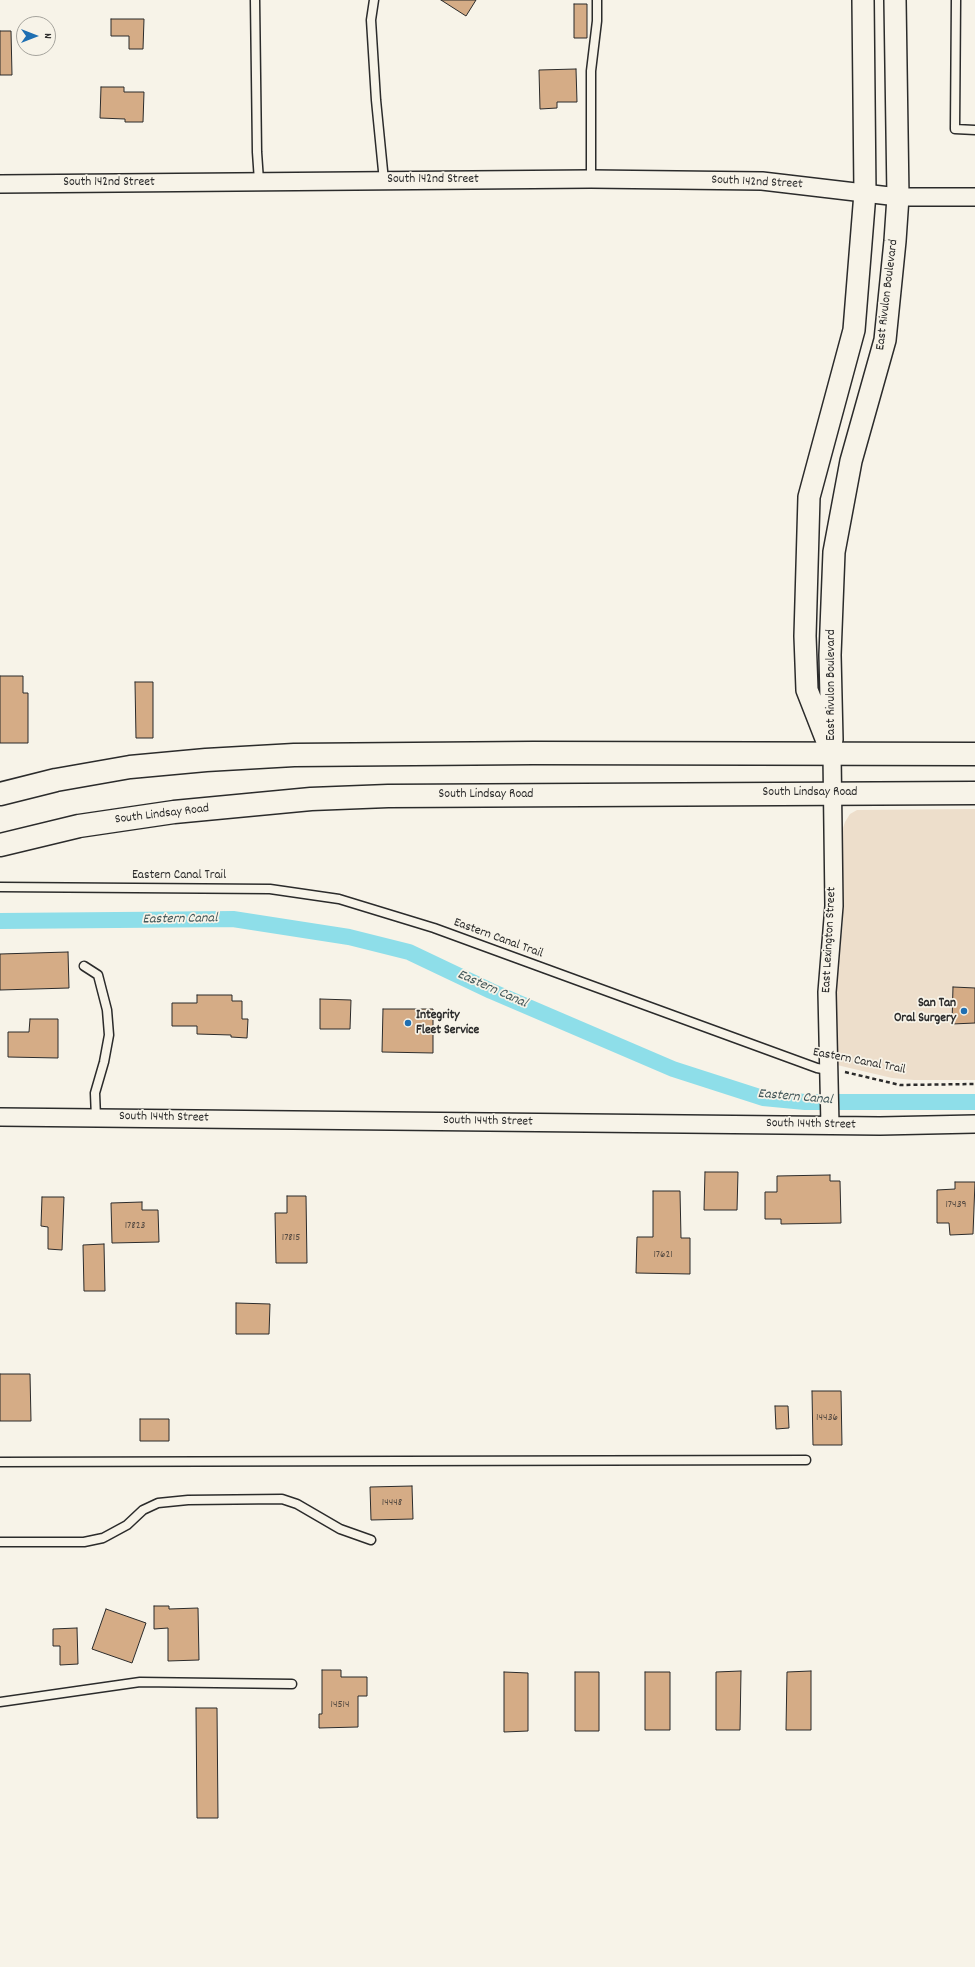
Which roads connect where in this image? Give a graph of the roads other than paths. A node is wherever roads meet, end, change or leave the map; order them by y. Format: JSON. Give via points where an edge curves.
{"nodes":[{"id":1,"x":255,"y":0,"type":"edge"},
{"id":2,"x":374,"y":0,"type":"edge"},
{"id":3,"x":597,"y":0,"type":"edge"},
{"id":4,"x":863,"y":0,"type":"edge"},
{"id":5,"x":895,"y":0,"type":"edge"},
{"id":6,"x":956,"y":0,"type":"edge"},
{"id":7,"x":975,"y":130,"type":"edge"},
{"id":8,"x":590,"y":179,"type":"junction"},
{"id":9,"x":384,"y":181,"type":"junction"},
{"id":10,"x":260,"y":182,"type":"junction"},
{"id":11,"x":0,"y":184,"type":"edge"},
{"id":12,"x":865,"y":193,"type":"junction"},
{"id":13,"x":898,"y":198,"type":"junction"},
{"id":14,"x":975,"y":198,"type":"edge"},
{"id":15,"x":832,"y":754,"type":"junction"},
{"id":16,"x":975,"y":754,"type":"edge"},
{"id":17,"x":832,"y":793,"type":"junction"},
{"id":18,"x":975,"y":793,"type":"edge"},
{"id":19,"x":0,"y":794,"type":"edge"},
{"id":20,"x":0,"y":845,"type":"edge"},
{"id":21,"x":0,"y":888,"type":"edge"},
{"id":22,"x":84,"y":966,"type":"dead end"},
{"id":23,"x":828,"y":1075,"type":"junction"},
{"id":24,"x":0,"y":1117,"type":"edge"},
{"id":25,"x":96,"y":1118,"type":"junction"},
{"id":26,"x":830,"y":1119,"type":"junction"},
{"id":27,"x":975,"y":1124,"type":"edge"},
{"id":28,"x":806,"y":1460,"type":"dead end"},
{"id":29,"x":0,"y":1462,"type":"edge"},
{"id":30,"x":371,"y":1540,"type":"dead end"},
{"id":31,"x":0,"y":1542,"type":"edge"},
{"id":32,"x":292,"y":1684,"type":"dead end"},
{"id":33,"x":0,"y":1702,"type":"edge"}],
"edges":[{"from":1,"to":10,"type":"lane","via":[[257,152]]},
{"from":2,"to":9,"type":"lane","via":[[371,20]]},
{"from":3,"to":8,"type":"lane","via":[[598,21],[590,71]]},
{"from":4,"to":12,"type":"street","name":"East Rivulon Boulevard"},
{"from":5,"to":13,"type":"street","name":"East Rivulon Boulevard"},
{"from":6,"to":7,"type":"lane","via":[[955,129]]},
{"from":8,"to":9,"type":"street","name":"South 142nd Street"},
{"from":8,"to":12,"type":"street","name":"South 142nd Street","via":[[762,181]]},
{"from":9,"to":10,"type":"street","name":"South 142nd Street"},
{"from":10,"to":11,"type":"street","name":"South 142nd Street"},
{"from":12,"to":13,"type":"street","name":"South 142nd Street"},
{"from":12,"to":15,"type":"street","name":"East Rivulon Boulevard","via":[[854,330],[809,497],[807,690]]},
{"from":13,"to":14,"type":"street","name":"South 142nd Street"},
{"from":13,"to":15,"type":"street","name":"East Rivulon Boulevard","via":[[885,340],[851,461],[834,552],[830,655]]},
{"from":15,"to":16,"type":"main road"},
{"from":15,"to":17,"type":"street","name":"East Lexington Street"},
{"from":15,"to":19,"type":"main road","via":[[294,755],[130,767],[56,780]]},
{"from":17,"to":18,"type":"main road","name":"South Lindsay Road"},
{"from":17,"to":20,"type":"main road","name":"South Lindsay Road","via":[[396,796],[312,799],[174,812],[79,826]]},
{"from":17,"to":23,"type":"street","name":"East Lexington Street","via":[[834,906],[827,992]]},
{"from":21,"to":23,"type":"lane","name":"Eastern Canal Trail","via":[[270,889],[339,899],[434,928]]},
{"from":22,"to":25,"type":"lane","via":[[98,975],[107,1010],[109,1035],[95,1093]]},
{"from":23,"to":26,"type":"street","name":"East Lexington Street"},
{"from":24,"to":25,"type":"street","name":"South 144th Street"},
{"from":25,"to":26,"type":"street","name":"South 144th Street"},
{"from":26,"to":27,"type":"street","name":"South 144th Street"},
{"from":28,"to":29,"type":"lane"},
{"from":30,"to":31,"type":"lane","via":[[340,1528],[297,1504],[282,1499],[188,1500],[158,1503],[143,1510],[127,1525],[103,1538],[84,1542]]},
{"from":32,"to":33,"type":"lane","via":[[140,1682]]}]}
